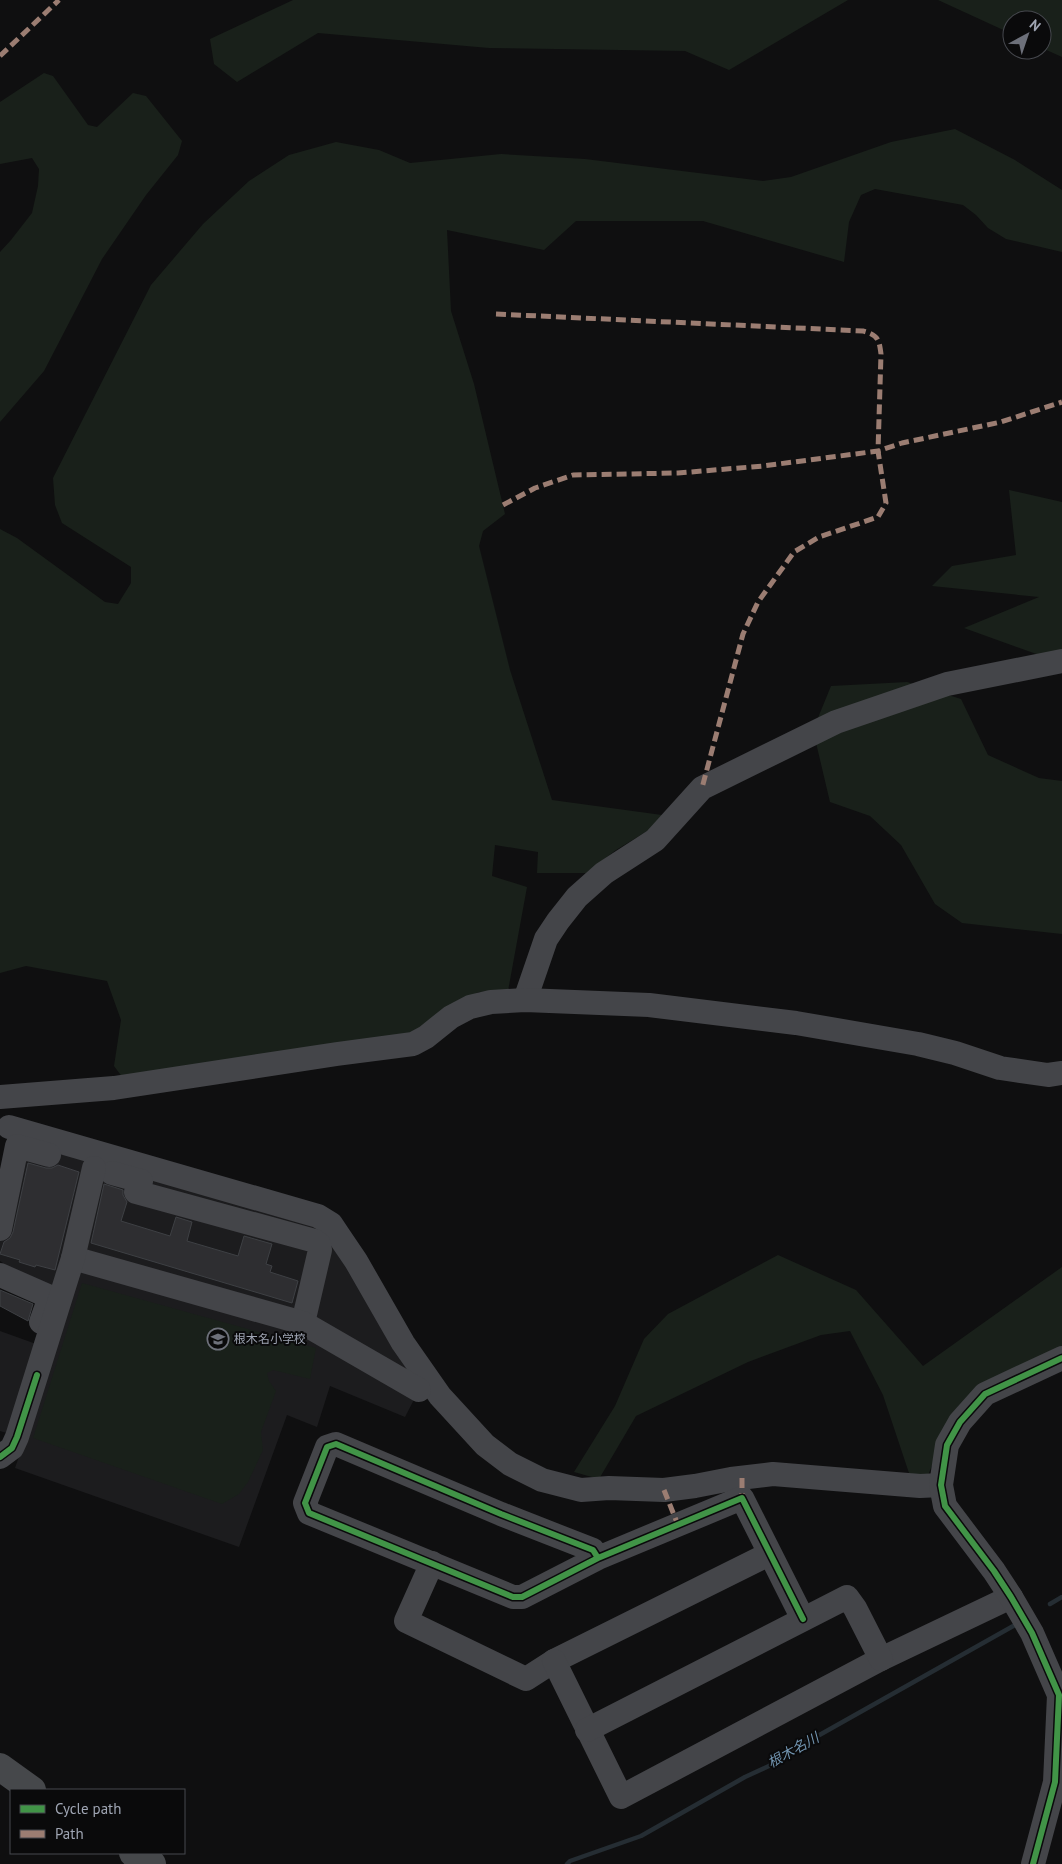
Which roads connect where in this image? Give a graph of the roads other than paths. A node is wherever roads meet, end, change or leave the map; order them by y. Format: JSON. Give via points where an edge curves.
{"nodes":[{"id":1,"x":1062,"y":661,"type":"edge"},
{"id":2,"x":525,"y":1000,"type":"junction"},
{"id":3,"x":1062,"y":1073,"type":"edge"},
{"id":4,"x":4,"y":1097,"type":"edge"},
{"id":5,"x":9,"y":1127,"type":"junction"},
{"id":6,"x":94,"y":1168,"type":"junction"},
{"id":7,"x":0,"y":1176,"type":"edge"},
{"id":8,"x":0,"y":1228,"type":"edge"},
{"id":9,"x":73,"y":1258,"type":"junction"},
{"id":10,"x":0,"y":1275,"type":"edge"},
{"id":11,"x":303,"y":1323,"type":"junction"},
{"id":12,"x":36,"y":1336,"type":"dead end"},
{"id":13,"x":1062,"y":1358,"type":"edge"},
{"id":14,"x":419,"y":1390,"type":"dead end"},
{"id":15,"x":0,"y":1457,"type":"edge"},
{"id":16,"x":941,"y":1485,"type":"junction"},
{"id":17,"x":769,"y":1554,"type":"junction"},
{"id":18,"x":598,"y":1558,"type":"junction"},
{"id":19,"x":432,"y":1563,"type":"junction"},
{"id":20,"x":1011,"y":1597,"type":"junction"},
{"id":21,"x":803,"y":1619,"type":"junction"},
{"id":22,"x":881,"y":1659,"type":"junction"},
{"id":23,"x":554,"y":1661,"type":"junction"},
{"id":24,"x":587,"y":1730,"type":"junction"},
{"id":25,"x":0,"y":1767,"type":"edge"},
{"id":26,"x":31,"y":1789,"type":"edge"},
{"id":27,"x":135,"y":1854,"type":"edge"},
{"id":28,"x":152,"y":1864,"type":"edge"},
{"id":29,"x":1033,"y":1864,"type":"edge"}],
"edges":[{"from":1,"to":2,"type":"street","via":[[947,684],[836,722],[702,788],[655,840],[604,873],[577,897],[546,939]]},
{"from":2,"to":3,"type":"street","via":[[649,1006],[796,1023],[918,1044],[1000,1068],[1048,1075]]},
{"from":2,"to":4,"type":"street","via":[[470,1007],[414,1044],[114,1088]]},
{"from":4,"to":5,"type":"street"},
{"from":5,"to":7,"type":"street"},
{"from":5,"to":16,"type":"street","via":[[318,1216],[331,1224],[403,1343],[440,1396],[485,1445],[510,1464],[542,1480],[581,1490],[664,1490],[773,1474]]},
{"from":6,"to":8,"type":"street","via":[[17,1146]]},
{"from":6,"to":9,"type":"street"},
{"from":6,"to":11,"type":"street","via":[[141,1181],[136,1192],[315,1241],[320,1250]]},
{"from":9,"to":11,"type":"street"},
{"from":9,"to":15,"type":"street","via":[[17,1437],[12,1448]]},
{"from":10,"to":12,"type":"street","via":[[50,1297]]},
{"from":11,"to":14,"type":"street"},
{"from":13,"to":16,"type":"street","via":[[985,1394],[960,1422],[947,1445]]},
{"from":16,"to":20,"type":"street","via":[[945,1506]]},
{"from":17,"to":18,"type":"street","via":[[742,1498]]},
{"from":17,"to":21,"type":"street"},
{"from":17,"to":23,"type":"street"},
{"from":18,"to":19,"type":"street","via":[[522,1597],[513,1597]]},
{"from":18,"to":19,"type":"street","via":[[593,1550],[336,1444],[327,1447],[305,1502],[309,1513]]},
{"from":19,"to":23,"type":"street","via":[[406,1621],[526,1679]]},
{"from":20,"to":22,"type":"street"},
{"from":20,"to":29,"type":"street","via":[[1032,1633],[1059,1695],[1055,1782]]},
{"from":21,"to":22,"type":"street","via":[[847,1597]]},
{"from":21,"to":24,"type":"street"},
{"from":22,"to":24,"type":"street","via":[[621,1797]]},
{"from":23,"to":24,"type":"street"},
{"from":25,"to":26,"type":"main road"},
{"from":27,"to":28,"type":"main road"}]}
